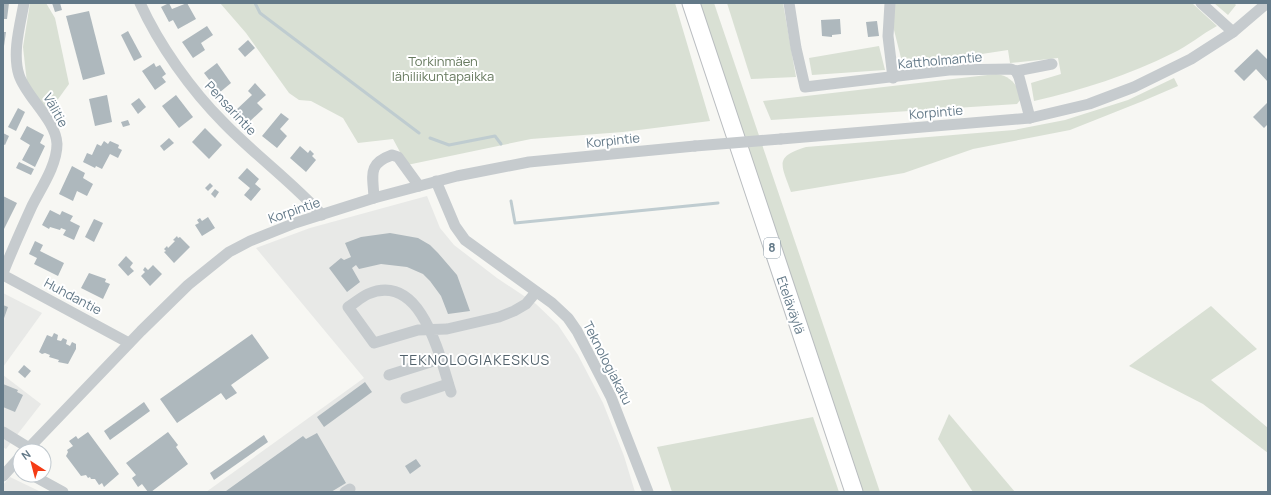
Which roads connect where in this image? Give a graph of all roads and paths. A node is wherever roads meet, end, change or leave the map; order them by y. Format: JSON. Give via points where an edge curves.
{"nodes":[{"id":1,"x":24,"y":3,"type":"edge"},
{"id":2,"x":140,"y":3,"type":"edge"},
{"id":3,"x":691,"y":3,"type":"edge"},
{"id":4,"x":789,"y":3,"type":"edge"},
{"id":5,"x":890,"y":3,"type":"edge"},
{"id":6,"x":1201,"y":3,"type":"edge"},
{"id":7,"x":1267,"y":3,"type":"edge"},
{"id":8,"x":1233,"y":32,"type":"junction"},
{"id":9,"x":1052,"y":64,"type":"dead end"},
{"id":10,"x":1016,"y":71,"type":"junction"},
{"id":11,"x":893,"y":78,"type":"junction"},
{"id":12,"x":1030,"y":118,"type":"junction"},
{"id":13,"x":436,"y":182,"type":"junction"},
{"id":14,"x":419,"y":186,"type":"junction"},
{"id":15,"x":374,"y":198,"type":"junction"},
{"id":16,"x":322,"y":215,"type":"junction"},
{"id":17,"x":3,"y":274,"type":"edge"},
{"id":18,"x":536,"y":292,"type":"junction"},
{"id":19,"x":431,"y":330,"type":"junction"},
{"id":20,"x":129,"y":343,"type":"junction"},
{"id":21,"x":440,"y":359,"type":"junction"},
{"id":22,"x":389,"y":376,"type":"dead end"},
{"id":23,"x":406,"y":398,"type":"dead end"},
{"id":24,"x":3,"y":432,"type":"edge"},
{"id":25,"x":19,"y":443,"type":"edge"},
{"id":26,"x":33,"y":443,"type":"edge"},
{"id":27,"x":12,"y":469,"type":"edge"},
{"id":28,"x":3,"y":476,"type":"edge"},
{"id":29,"x":47,"y":483,"type":"edge"},
{"id":30,"x":63,"y":492,"type":"edge"},
{"id":31,"x":648,"y":492,"type":"edge"},
{"id":32,"x":854,"y":492,"type":"edge"}],
"edges":[{"from":1,"to":17,"type":"street","name":"Välitie","via":[[16,53],[19,77],[49,122],[57,145],[51,166]]},
{"from":2,"to":16,"type":"street","name":"Pensarintie","via":[[164,46],[199,95],[223,123]]},
{"from":3,"to":32,"type":"highway","name":"Eteläväylä","number":"8"},
{"from":4,"to":11,"type":"street","via":[[805,87]]},
{"from":5,"to":11,"type":"street","name":"Kattholmantie","via":[[888,36]]},
{"from":6,"to":8,"type":"street"},
{"from":7,"to":8,"type":"street","name":"Korpintie"},
{"from":8,"to":12,"type":"street","name":"Korpintie","via":[[1191,59],[1134,87],[1090,104]]},
{"from":9,"to":10,"type":"street","name":"Kattholmantie"},
{"from":10,"to":11,"type":"street","name":"Kattholmantie","via":[[1005,68],[949,70]]},
{"from":10,"to":12,"type":"street","via":[[1023,87]]},
{"from":12,"to":13,"type":"street","name":"Korpintie","bridge":true,"via":[[530,162]]},
{"from":13,"to":14,"type":"street","name":"Korpintie"},
{"from":13,"to":18,"type":"street","name":"Teknologiakatu","via":[[455,226],[466,240]]},
{"from":14,"to":15,"type":"street","name":"Korpintie"},
{"from":14,"to":15,"type":"street","via":[[398,157],[392,155],[376,163],[372,170]]},
{"from":15,"to":16,"type":"street","name":"Korpintie"},
{"from":16,"to":20,"type":"street","name":"Korpintie","via":[[272,232],[229,252],[188,285]]},
{"from":17,"to":20,"type":"street","name":"Huhdantie"},
{"from":18,"to":19,"type":"street","via":[[526,304],[514,312],[447,329]]},
{"from":18,"to":31,"type":"street","name":"Teknologiakatu","via":[[559,309],[577,331],[611,398]]},
{"from":19,"to":19,"type":"street","via":[[418,330],[374,343],[348,307],[368,294],[383,290],[395,292],[408,299]]},
{"from":19,"to":21,"type":"street"},
{"from":20,"to":26,"type":"street","name":"Korpintie"},
{"from":21,"to":22,"type":"street"},
{"from":21,"to":23,"type":"street","via":[[450,388]]},
{"from":24,"to":25,"type":"street"},
{"from":27,"to":28,"type":"street"},
{"from":29,"to":30,"type":"street"}]}
